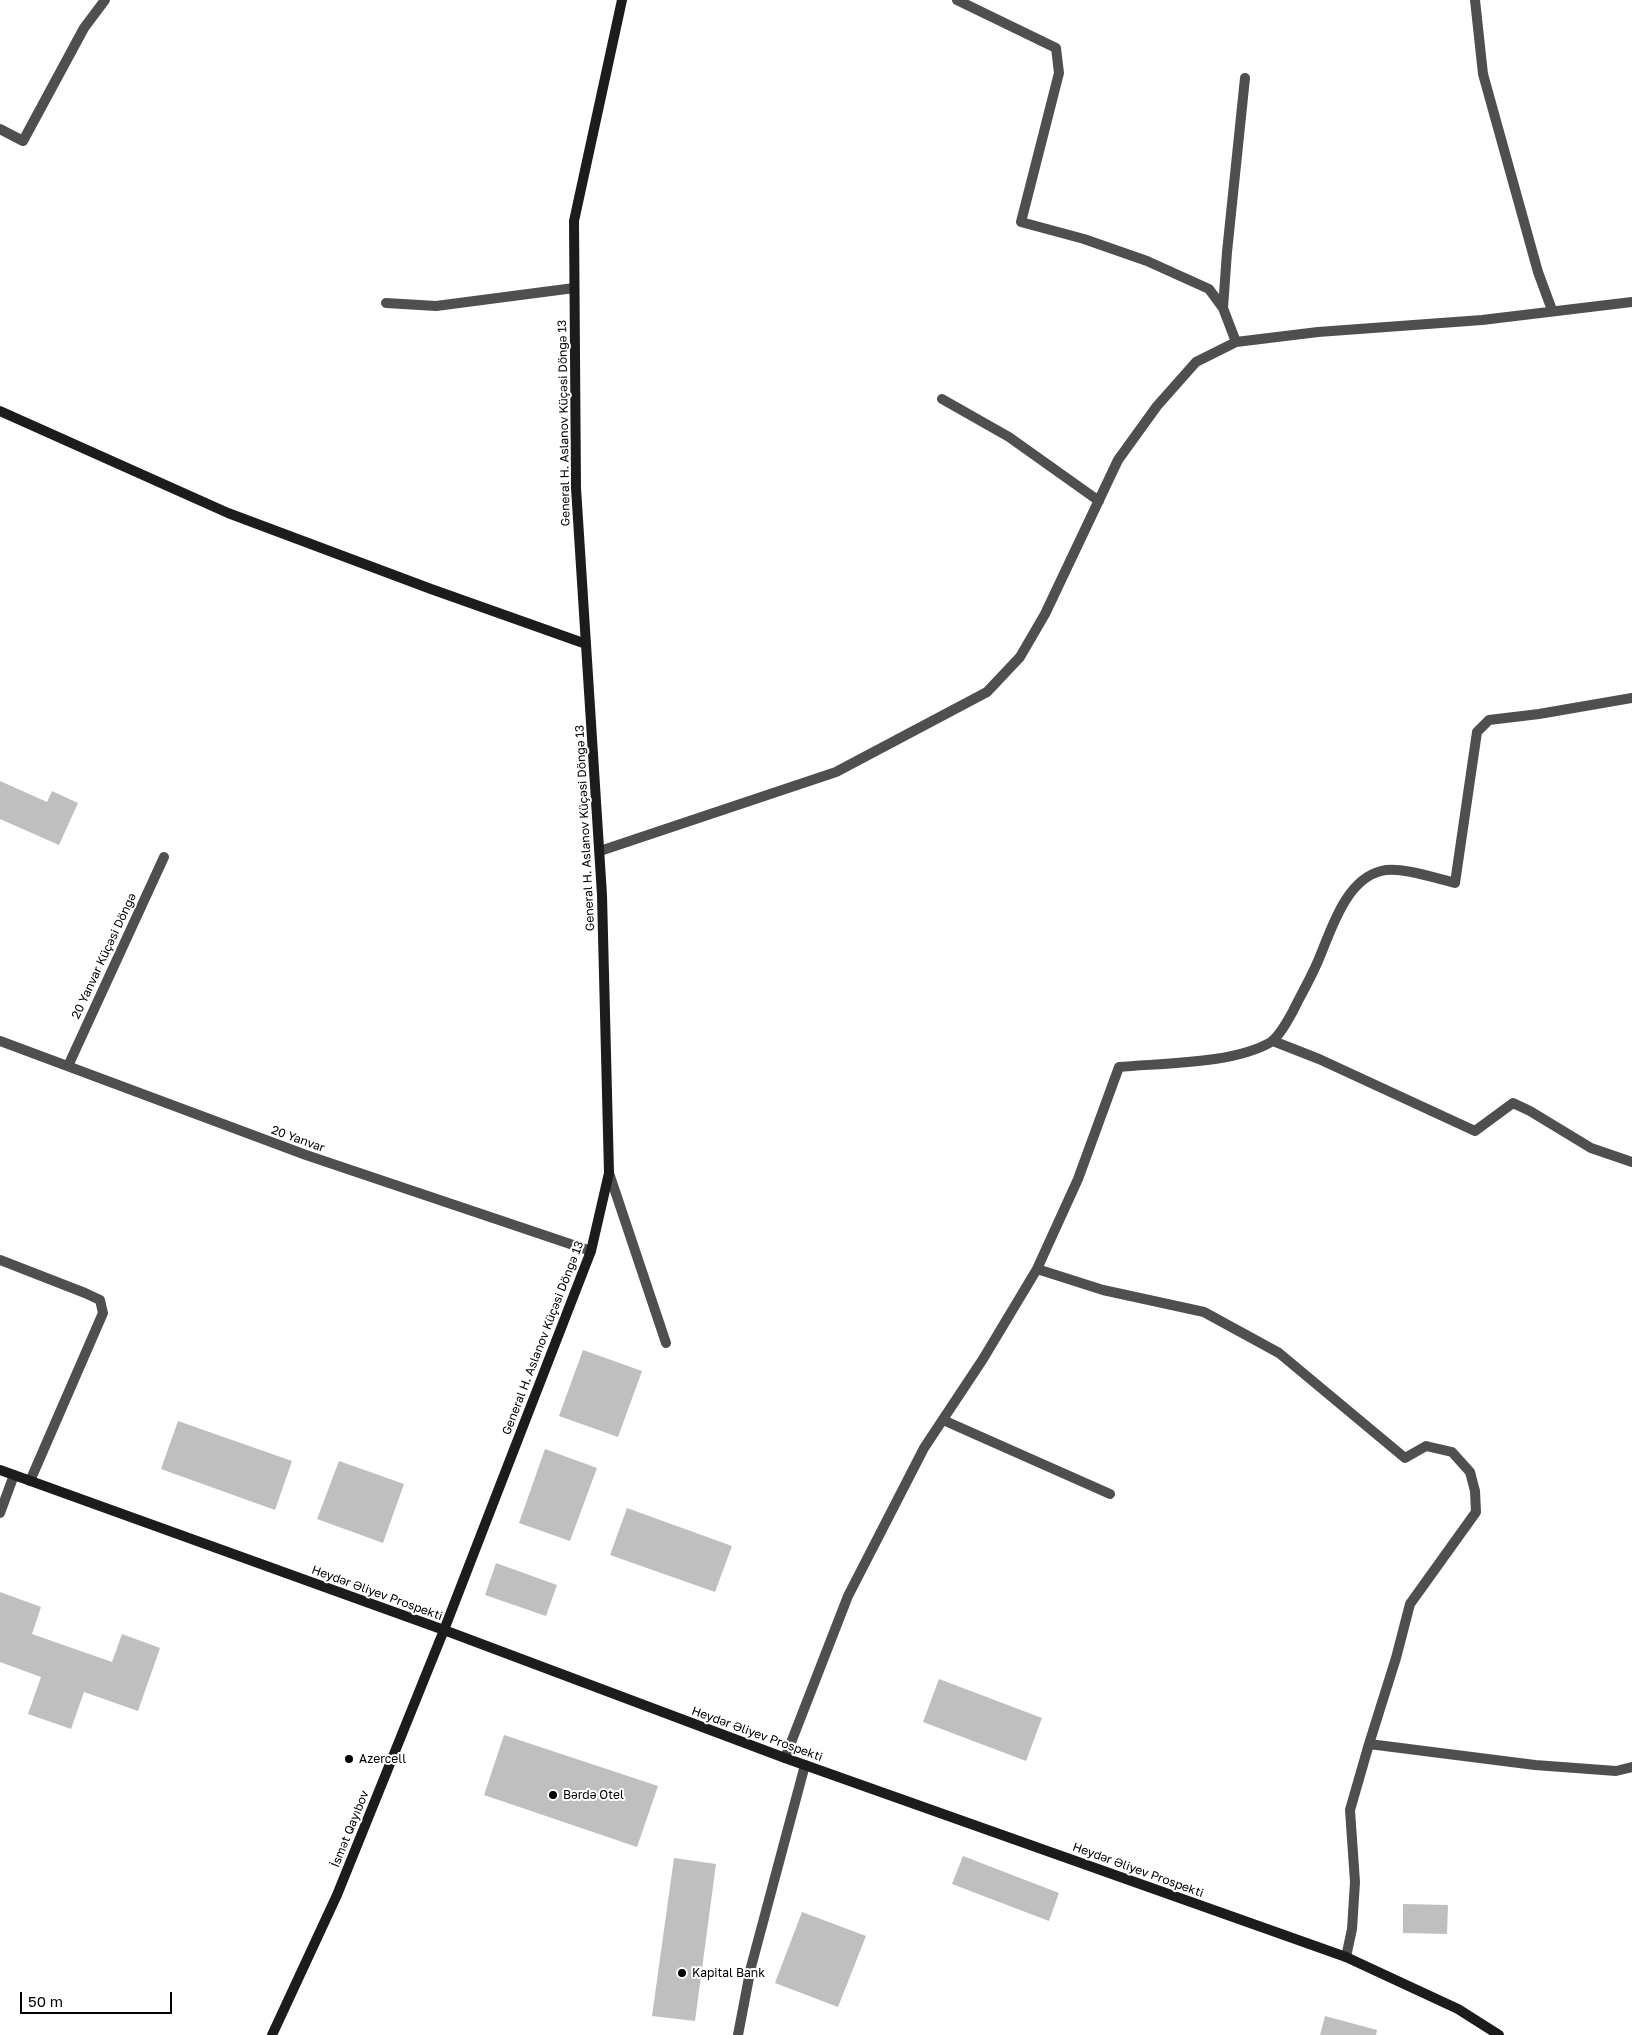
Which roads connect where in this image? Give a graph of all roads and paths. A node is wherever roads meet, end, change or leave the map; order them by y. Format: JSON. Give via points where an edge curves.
{"nodes":[{"id":1,"x":105,"y":0,"type":"edge"},
{"id":2,"x":622,"y":0,"type":"edge"},
{"id":3,"x":957,"y":0,"type":"edge"},
{"id":4,"x":1475,"y":0,"type":"edge"},
{"id":5,"x":1245,"y":78,"type":"dead end"},
{"id":6,"x":0,"y":128,"type":"edge"},
{"id":7,"x":574,"y":288,"type":"junction"},
{"id":8,"x":1632,"y":302,"type":"edge"},
{"id":9,"x":386,"y":303,"type":"dead end"},
{"id":10,"x":1224,"y":308,"type":"junction"},
{"id":11,"x":1552,"y":310,"type":"junction"},
{"id":12,"x":1236,"y":342,"type":"junction"},
{"id":13,"x":942,"y":399,"type":"dead end"},
{"id":14,"x":0,"y":411,"type":"edge"},
{"id":15,"x":1099,"y":501,"type":"junction"},
{"id":16,"x":586,"y":644,"type":"junction"},
{"id":17,"x":1632,"y":698,"type":"edge"},
{"id":18,"x":600,"y":851,"type":"junction"},
{"id":19,"x":164,"y":857,"type":"dead end"},
{"id":20,"x":0,"y":1040,"type":"edge"},
{"id":21,"x":1273,"y":1041,"type":"junction"},
{"id":22,"x":68,"y":1066,"type":"junction"},
{"id":23,"x":1632,"y":1162,"type":"edge"},
{"id":24,"x":609,"y":1173,"type":"junction"},
{"id":25,"x":591,"y":1251,"type":"junction"},
{"id":26,"x":0,"y":1260,"type":"edge"},
{"id":27,"x":1037,"y":1269,"type":"junction"},
{"id":28,"x":666,"y":1343,"type":"dead end"},
{"id":29,"x":943,"y":1420,"type":"junction"},
{"id":30,"x":0,"y":1470,"type":"edge"},
{"id":31,"x":14,"y":1475,"type":"junction"},
{"id":32,"x":30,"y":1481,"type":"junction"},
{"id":33,"x":1110,"y":1494,"type":"dead end"},
{"id":34,"x":0,"y":1513,"type":"edge"},
{"id":35,"x":444,"y":1630,"type":"junction"},
{"id":36,"x":1369,"y":1744,"type":"junction"},
{"id":37,"x":785,"y":1758,"type":"junction"},
{"id":38,"x":804,"y":1765,"type":"junction"},
{"id":39,"x":1632,"y":1767,"type":"edge"},
{"id":40,"x":1346,"y":1957,"type":"junction"},
{"id":41,"x":272,"y":2035,"type":"edge"},
{"id":42,"x":738,"y":2035,"type":"edge"},
{"id":43,"x":1499,"y":2035,"type":"edge"}],
"edges":[{"from":1,"to":6,"type":"street","via":[[84,28],[23,141]]},
{"from":2,"to":7,"type":"main road","name":"General H. Aslanov Küçəsi Döngə 13","via":[[574,221]]},
{"from":3,"to":10,"type":"street","via":[[1056,48],[1060,73],[1021,222],[1147,261],[1209,289]]},
{"from":4,"to":11,"type":"street","via":[[1483,74],[1538,272]]},
{"from":5,"to":10,"type":"street","via":[[1226,252]]},
{"from":7,"to":9,"type":"street","via":[[436,306]]},
{"from":7,"to":16,"type":"main road","name":"General H. Aslanov Küçəsi Döngə 13","via":[[576,488]]},
{"from":8,"to":11,"type":"street"},
{"from":10,"to":12,"type":"street"},
{"from":11,"to":12,"type":"street","via":[[1482,320],[1318,332]]},
{"from":12,"to":15,"type":"street","via":[[1196,362],[1156,406],[1118,460]]},
{"from":13,"to":15,"type":"street","via":[[1009,437]]},
{"from":14,"to":16,"type":"main road","via":[[228,513]]},
{"from":15,"to":18,"type":"street","via":[[1040,623],[1020,657],[987,692],[836,772]]},
{"from":16,"to":18,"type":"main road","name":"General H. Aslanov Küçəsi Döngə 13"},
{"from":17,"to":21,"type":"street","via":[[1489,720],[1477,732],[1455,883],[1401,871],[1381,871],[1360,881],[1340,908],[1317,964]]},
{"from":18,"to":24,"type":"main road","name":"General H. Aslanov Küçəsi Döngə 13"},
{"from":19,"to":22,"type":"street","name":"20 Yanvar Küçəsi Döngə"},
{"from":20,"to":22,"type":"street","name":"20 Yanvar"},
{"from":21,"to":23,"type":"street","via":[[1475,1131],[1513,1103],[1591,1148]]},
{"from":21,"to":27,"type":"street","via":[[1248,1053],[1119,1067],[1078,1179]]},
{"from":22,"to":25,"type":"street","name":"20 Yanvar","via":[[306,1155]]},
{"from":24,"to":25,"type":"main road","name":"General H. Aslanov Küçəsi Döngə 13"},
{"from":24,"to":28,"type":"street"},
{"from":25,"to":35,"type":"main road","name":"General H. Aslanov Küçəsi Döngə 13"},
{"from":26,"to":32,"type":"street","via":[[85,1292],[100,1300],[103,1313]]},
{"from":27,"to":29,"type":"street"},
{"from":27,"to":36,"type":"street","via":[[1103,1290],[1204,1312],[1279,1353],[1405,1458],[1426,1446],[1452,1452],[1470,1472],[1476,1512],[1410,1604]]},
{"from":29,"to":33,"type":"street"},
{"from":29,"to":37,"type":"street","via":[[924,1448],[848,1596]]},
{"from":30,"to":31,"type":"main road","name":"Heydər Əliyev Prospekti"},
{"from":31,"to":32,"type":"main road","name":"Heydər Əliyev Prospekti"},
{"from":31,"to":34,"type":"street"},
{"from":32,"to":35,"type":"main road","name":"Heydər Əliyev Prospekti"},
{"from":35,"to":37,"type":"main road","name":"Heydər Əliyev Prospekti"},
{"from":35,"to":41,"type":"main road","name":"İsmət Qayıbov","via":[[338,1895]]},
{"from":36,"to":39,"type":"street","via":[[1535,1765],[1616,1771]]},
{"from":36,"to":40,"type":"street","via":[[1350,1810],[1355,1882],[1352,1929]]},
{"from":37,"to":38,"type":"main road","name":"Heydər Əliyev Prospekti"},
{"from":38,"to":40,"type":"main road","name":"Heydər Əliyev Prospekti"},
{"from":38,"to":42,"type":"street","via":[[751,1967]]},
{"from":40,"to":43,"type":"main road","name":"Heydər Əliyev Prospekti","via":[[1458,2009]]}]}
